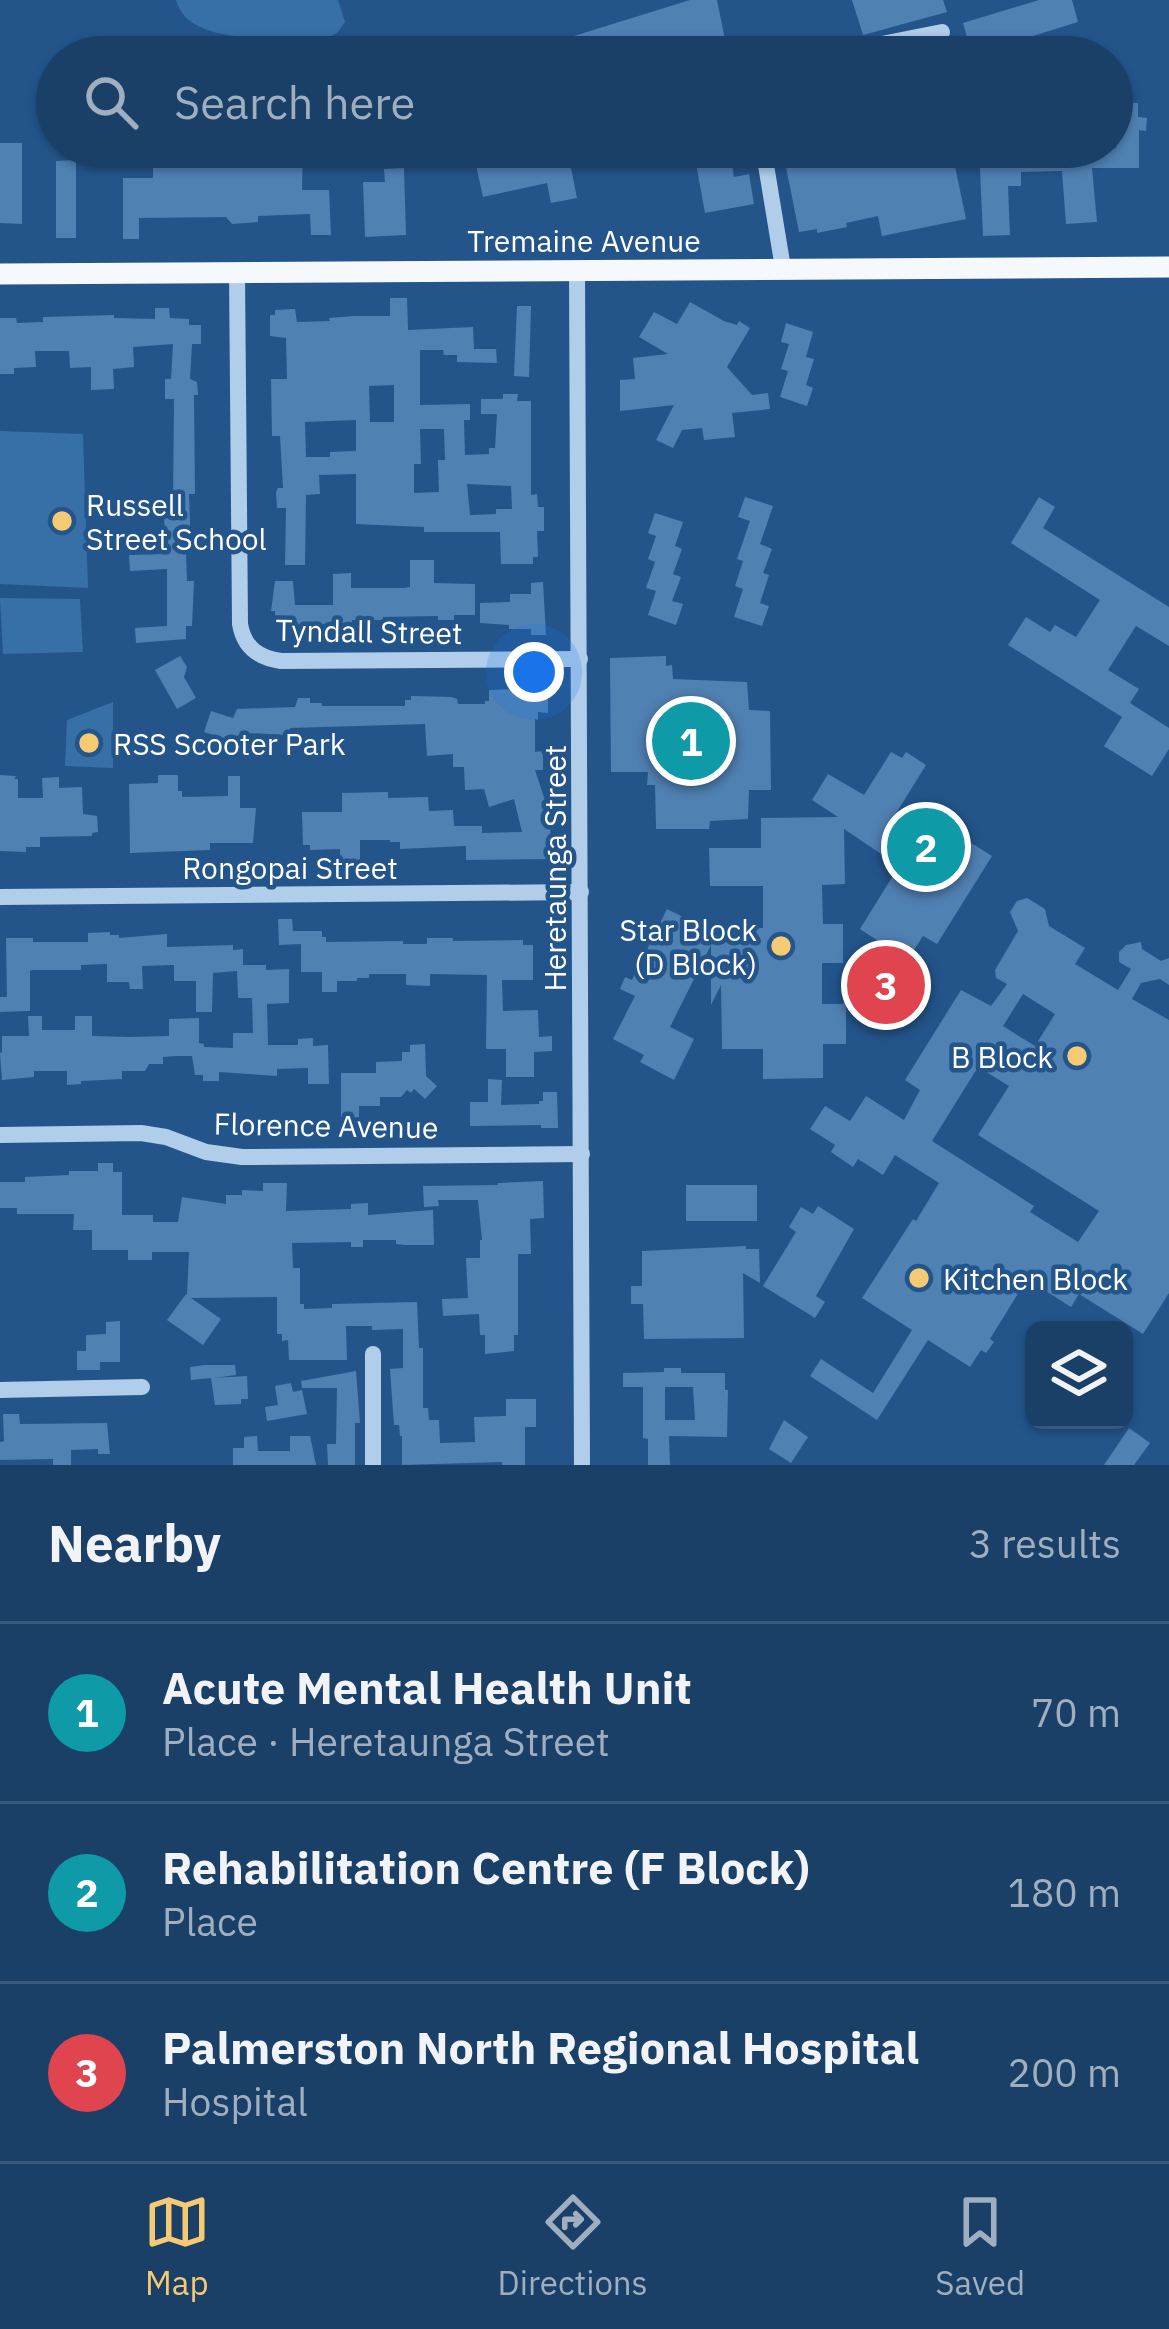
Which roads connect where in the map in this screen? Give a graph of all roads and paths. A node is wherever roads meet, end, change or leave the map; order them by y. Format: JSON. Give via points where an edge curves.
{"nodes":[{"id":1,"x":942,"y":32,"type":"dead end"},
{"id":2,"x":922,"y":36,"type":"edge"},
{"id":3,"x":767,"y":168,"type":"edge"},
{"id":4,"x":1169,"y":267,"type":"edge"},
{"id":5,"x":783,"y":268,"type":"junction"},
{"id":6,"x":577,"y":270,"type":"junction"},
{"id":7,"x":237,"y":272,"type":"junction"},
{"id":8,"x":0,"y":274,"type":"edge"},
{"id":9,"x":580,"y":658,"type":"junction"},
{"id":10,"x":581,"y":892,"type":"junction"},
{"id":11,"x":0,"y":897,"type":"edge"},
{"id":12,"x":0,"y":1135,"type":"edge"},
{"id":13,"x":582,"y":1154,"type":"junction"},
{"id":14,"x":373,"y":1354,"type":"dead end"},
{"id":15,"x":142,"y":1387,"type":"dead end"},
{"id":16,"x":0,"y":1390,"type":"edge"},
{"id":17,"x":373,"y":1465,"type":"edge"},
{"id":18,"x":582,"y":1465,"type":"edge"}],
"edges":[{"from":1,"to":2,"type":"street"},
{"from":3,"to":5,"type":"street"},
{"from":4,"to":5,"type":"main road","name":"Tremaine Avenue"},
{"from":5,"to":6,"type":"main road","name":"Tremaine Avenue"},
{"from":6,"to":7,"type":"main road","name":"Tremaine Avenue"},
{"from":6,"to":9,"type":"street","name":"Heretaunga Street"},
{"from":7,"to":8,"type":"main road","name":"Tremaine Avenue"},
{"from":7,"to":9,"type":"street","name":"Tyndall Street","via":[[240,624],[248,646],[281,661]]},
{"from":9,"to":10,"type":"street","name":"Heretaunga Street"},
{"from":10,"to":11,"type":"street","name":"Rongopai Street"},
{"from":10,"to":13,"type":"street","name":"Heretaunga Street"},
{"from":12,"to":13,"type":"street","name":"Florence Avenue","via":[[141,1133],[242,1157]]},
{"from":13,"to":18,"type":"street","name":"Heretaunga Street"},
{"from":14,"to":17,"type":"street"},
{"from":15,"to":16,"type":"street"}]}
